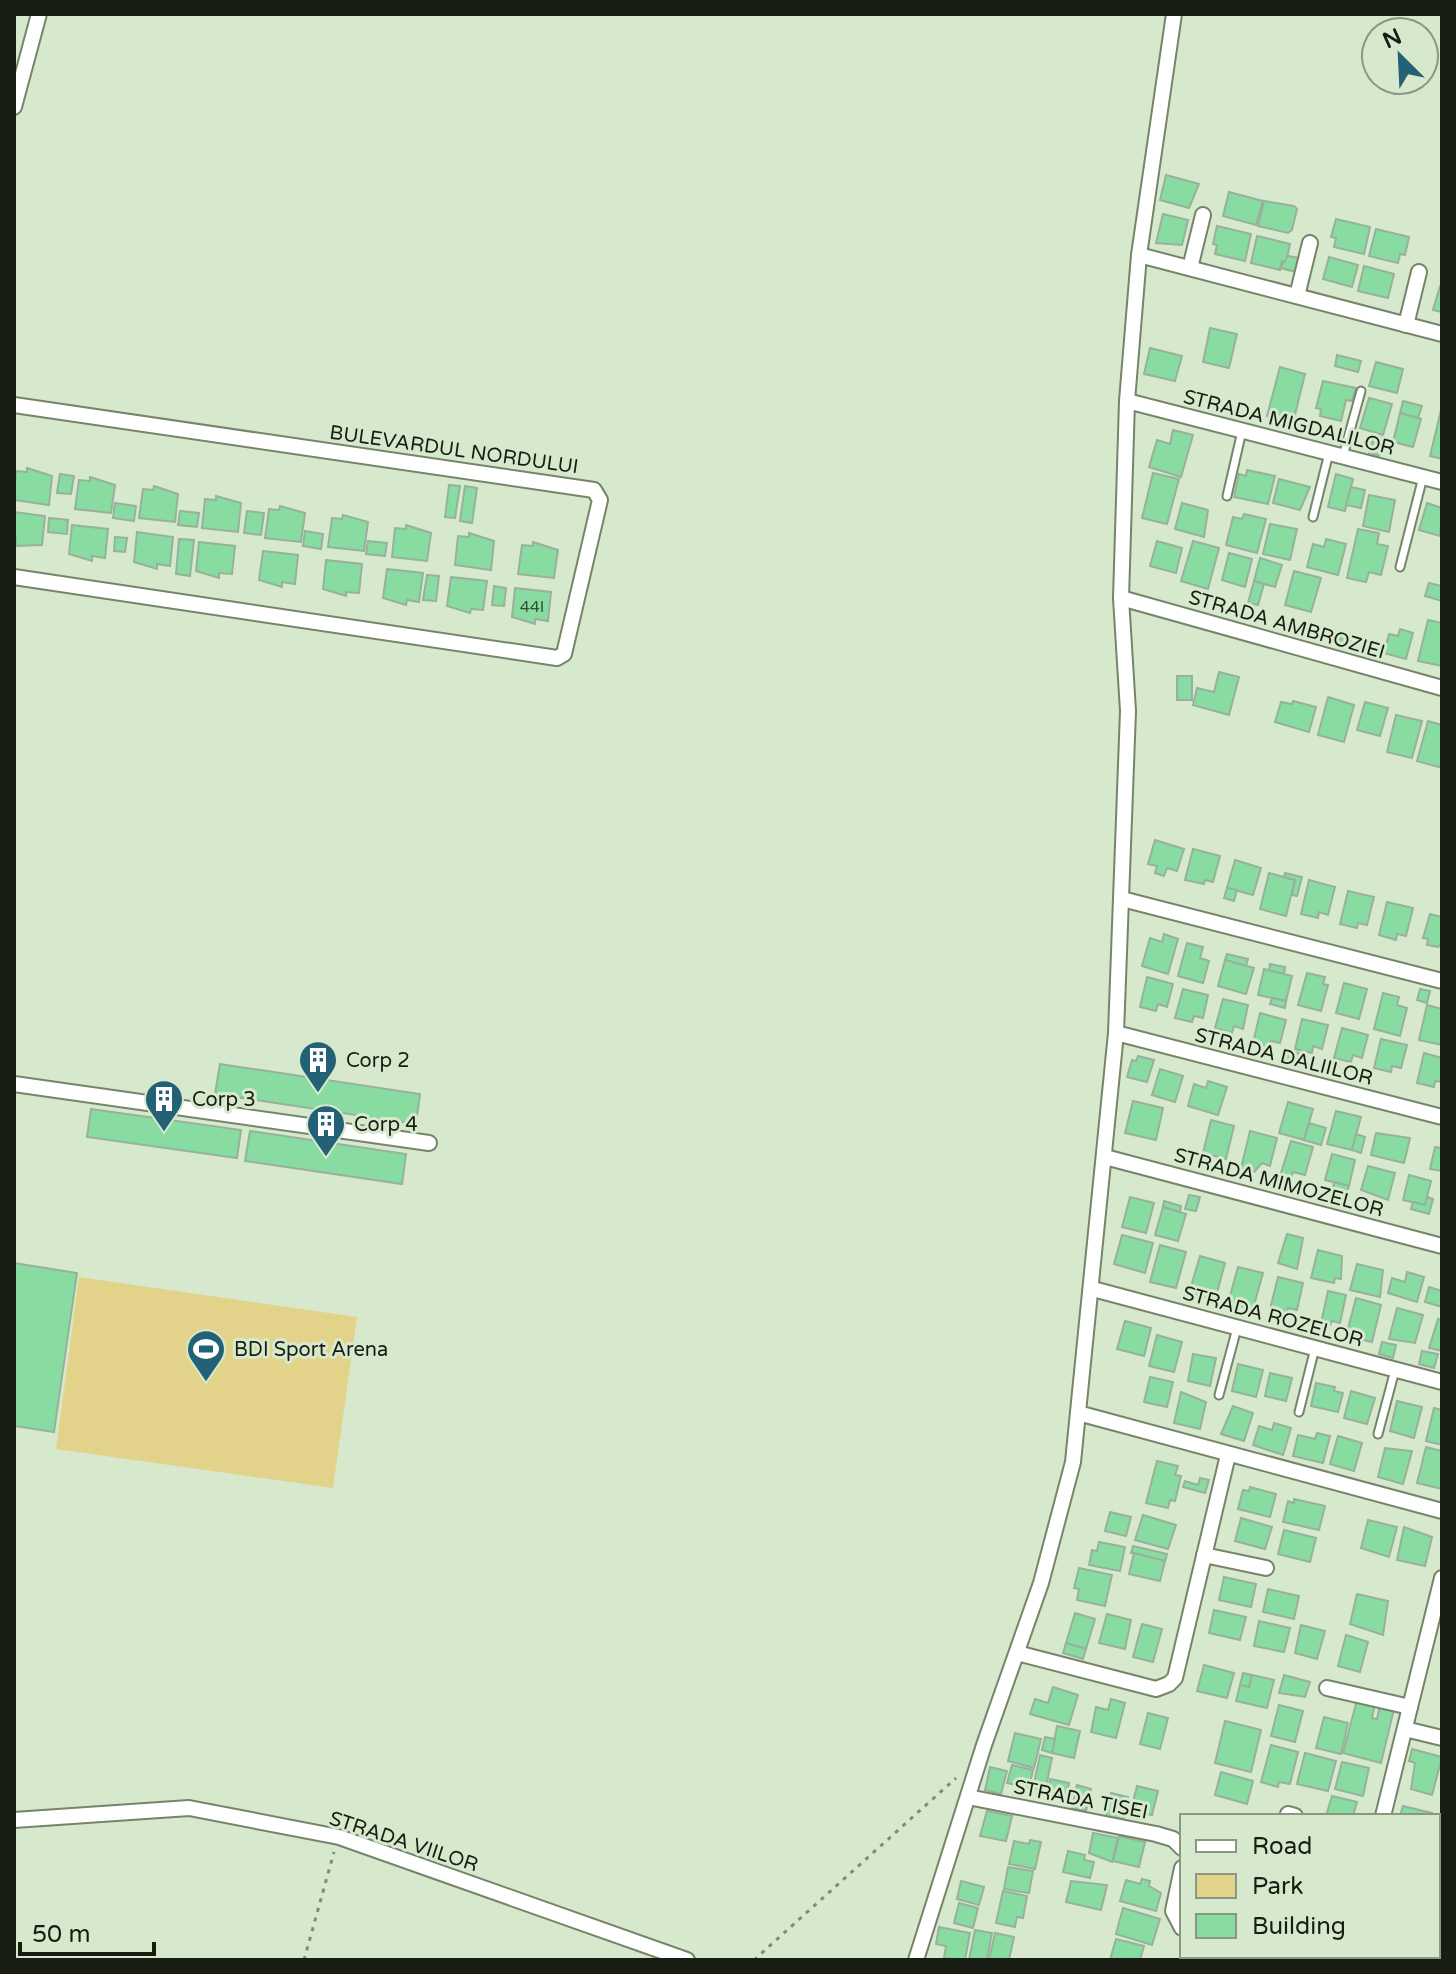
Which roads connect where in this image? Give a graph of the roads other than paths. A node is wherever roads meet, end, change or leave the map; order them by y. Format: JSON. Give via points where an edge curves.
{"nodes":[{"id":1,"x":39,"y":14,"type":"edge"},
{"id":2,"x":1174,"y":14,"type":"edge"},
{"id":3,"x":14,"y":107,"type":"edge"},
{"id":4,"x":1203,"y":215,"type":"dead end"},
{"id":5,"x":1310,"y":243,"type":"dead end"},
{"id":6,"x":1139,"y":255,"type":"junction"},
{"id":7,"x":1190,"y":268,"type":"junction"},
{"id":8,"x":1419,"y":272,"type":"dead end"},
{"id":9,"x":1297,"y":296,"type":"junction"},
{"id":10,"x":1406,"y":325,"type":"junction"},
{"id":11,"x":1442,"y":334,"type":"edge"},
{"id":12,"x":1361,"y":391,"type":"dead end"},
{"id":13,"x":1127,"y":401,"type":"junction"},
{"id":14,"x":14,"y":405,"type":"edge"},
{"id":15,"x":1242,"y":431,"type":"junction"},
{"id":16,"x":1336,"y":455,"type":"junction"},
{"id":17,"x":1423,"y":477,"type":"junction"},
{"id":18,"x":1442,"y":482,"type":"edge"},
{"id":19,"x":1227,"y":496,"type":"dead end"},
{"id":20,"x":1313,"y":517,"type":"dead end"},
{"id":21,"x":1400,"y":567,"type":"dead end"},
{"id":22,"x":14,"y":577,"type":"edge"},
{"id":23,"x":1121,"y":598,"type":"junction"},
{"id":24,"x":1442,"y":688,"type":"edge"},
{"id":25,"x":1122,"y":899,"type":"junction"},
{"id":26,"x":1442,"y":981,"type":"edge"},
{"id":27,"x":1116,"y":1033,"type":"junction"},
{"id":28,"x":14,"y":1084,"type":"edge"},
{"id":29,"x":1442,"y":1117,"type":"edge"},
{"id":30,"x":429,"y":1143,"type":"dead end"},
{"id":31,"x":1105,"y":1157,"type":"junction"},
{"id":32,"x":1442,"y":1246,"type":"edge"},
{"id":33,"x":1093,"y":1289,"type":"junction"},
{"id":34,"x":1237,"y":1328,"type":"junction"},
{"id":35,"x":1315,"y":1348,"type":"junction"},
{"id":36,"x":1395,"y":1370,"type":"junction"},
{"id":37,"x":1442,"y":1382,"type":"edge"},
{"id":38,"x":1219,"y":1395,"type":"dead end"},
{"id":39,"x":1299,"y":1412,"type":"dead end"},
{"id":40,"x":1078,"y":1413,"type":"junction"},
{"id":41,"x":1378,"y":1434,"type":"dead end"},
{"id":42,"x":1228,"y":1455,"type":"junction"},
{"id":43,"x":1442,"y":1511,"type":"edge"},
{"id":44,"x":1204,"y":1555,"type":"junction"},
{"id":45,"x":1266,"y":1568,"type":"dead end"},
{"id":46,"x":1442,"y":1578,"type":"edge"},
{"id":47,"x":1440,"y":1598,"type":"edge"},
{"id":48,"x":1017,"y":1653,"type":"junction"},
{"id":49,"x":1327,"y":1688,"type":"dead end"},
{"id":50,"x":1410,"y":1707,"type":"junction"},
{"id":51,"x":1405,"y":1729,"type":"junction"},
{"id":52,"x":1442,"y":1738,"type":"edge"},
{"id":53,"x":968,"y":1797,"type":"junction"},
{"id":54,"x":1384,"y":1814,"type":"edge"},
{"id":55,"x":14,"y":1820,"type":"edge"},
{"id":56,"x":1180,"y":1846,"type":"edge"},
{"id":57,"x":1180,"y":1878,"type":"edge"},
{"id":58,"x":1180,"y":1924,"type":"edge"},
{"id":59,"x":687,"y":1960,"type":"edge"},
{"id":60,"x":916,"y":1960,"type":"edge"}],
"edges":[{"from":1,"to":3,"type":"street"},
{"from":2,"to":6,"type":"street"},
{"from":4,"to":7,"type":"street"},
{"from":5,"to":9,"type":"street"},
{"from":6,"to":7,"type":"street"},
{"from":6,"to":13,"type":"street"},
{"from":7,"to":9,"type":"street"},
{"from":8,"to":10,"type":"street"},
{"from":9,"to":10,"type":"street"},
{"from":10,"to":11,"type":"street"},
{"from":12,"to":16,"type":"lane"},
{"from":13,"to":15,"type":"street","name":"STRADA MIGDALILOR"},
{"from":13,"to":23,"type":"street"},
{"from":14,"to":22,"type":"street","name":"BULEVARDUL NORDULUI","via":[[594,490],[600,500],[564,654],[557,658]]},
{"from":15,"to":16,"type":"street","name":"STRADA MIGDALILOR"},
{"from":15,"to":19,"type":"lane"},
{"from":16,"to":17,"type":"street","name":"STRADA MIGDALILOR"},
{"from":16,"to":20,"type":"lane"},
{"from":17,"to":18,"type":"street","name":"STRADA MIGDALILOR"},
{"from":17,"to":21,"type":"lane"},
{"from":23,"to":24,"type":"street","name":"STRADA AMBROZIEI"},
{"from":23,"to":25,"type":"street","via":[[1128,711]]},
{"from":25,"to":26,"type":"street"},
{"from":25,"to":27,"type":"street"},
{"from":27,"to":29,"type":"street","name":"STRADA DALIILOR"},
{"from":27,"to":31,"type":"street"},
{"from":28,"to":30,"type":"street"},
{"from":31,"to":32,"type":"street","name":"STRADA MIMOZELOR"},
{"from":31,"to":33,"type":"street"},
{"from":33,"to":34,"type":"street","name":"STRADA ROZELOR"},
{"from":33,"to":40,"type":"street"},
{"from":34,"to":35,"type":"street","name":"STRADA ROZELOR"},
{"from":34,"to":38,"type":"lane"},
{"from":35,"to":36,"type":"street","name":"STRADA ROZELOR"},
{"from":35,"to":39,"type":"lane"},
{"from":36,"to":37,"type":"street","name":"STRADA ROZELOR"},
{"from":36,"to":41,"type":"lane"},
{"from":40,"to":42,"type":"street"},
{"from":40,"to":48,"type":"street","via":[[1062,1514]]},
{"from":42,"to":43,"type":"street"},
{"from":42,"to":44,"type":"street"},
{"from":44,"to":45,"type":"street"},
{"from":44,"to":48,"type":"street","via":[[1175,1678],[1169,1684],[1156,1689]]},
{"from":46,"to":47,"type":"street"},
{"from":47,"to":50,"type":"street"},
{"from":48,"to":53,"type":"street"},
{"from":49,"to":50,"type":"street"},
{"from":50,"to":51,"type":"street"},
{"from":51,"to":52,"type":"street"},
{"from":51,"to":54,"type":"street"},
{"from":53,"to":56,"type":"street","name":"STRADA TISEI","via":[[1156,1834]]},
{"from":53,"to":60,"type":"street"},
{"from":55,"to":59,"type":"street","name":"STRADA VIILOR","via":[[189,1808],[339,1837]]},
{"from":57,"to":58,"type":"street","via":[[1173,1911]]}]}
